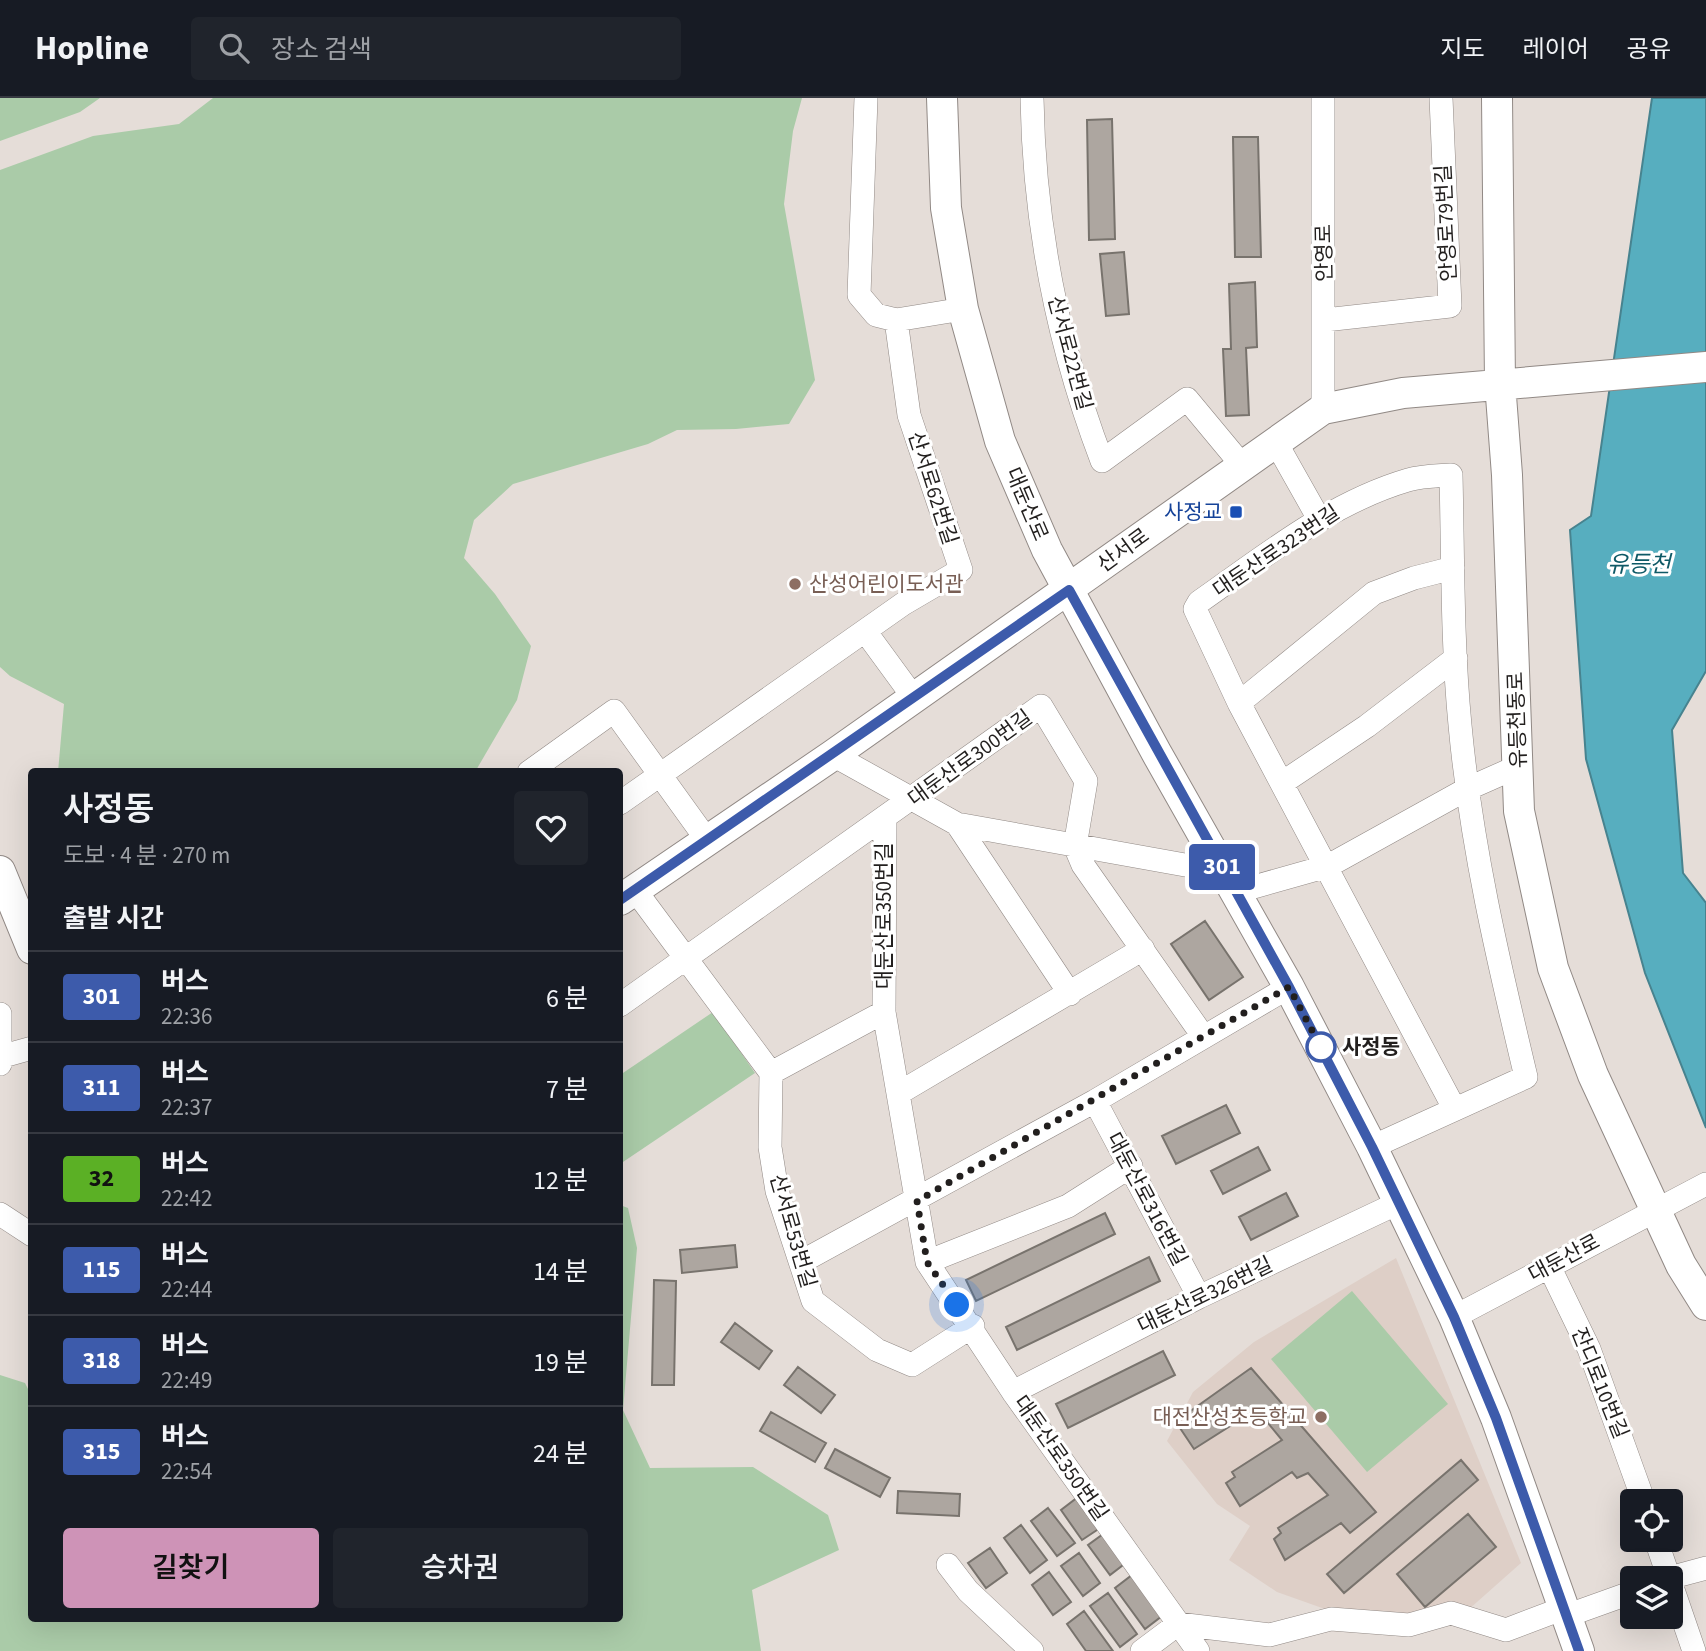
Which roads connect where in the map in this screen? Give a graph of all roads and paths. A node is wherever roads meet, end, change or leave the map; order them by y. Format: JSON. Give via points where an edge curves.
{"nodes":[{"id":1,"x":866,"y":98,"type":"edge"},
{"id":2,"x":942,"y":98,"type":"edge"},
{"id":3,"x":1032,"y":98,"type":"edge"},
{"id":4,"x":1323,"y":98,"type":"edge"},
{"id":5,"x":1441,"y":98,"type":"edge"},
{"id":6,"x":1497,"y":98,"type":"edge"},
{"id":7,"x":963,"y":309,"type":"junction"},
{"id":8,"x":896,"y":320,"type":"junction"},
{"id":9,"x":1325,"y":320,"type":"junction"},
{"id":10,"x":1706,"y":367,"type":"edge"},
{"id":11,"x":1511,"y":382,"type":"junction"},
{"id":12,"x":1323,"y":409,"type":"junction"},
{"id":13,"x":1275,"y":441,"type":"junction"},
{"id":14,"x":1241,"y":464,"type":"junction"},
{"id":15,"x":1319,"y":519,"type":"junction"},
{"id":16,"x":1453,"y":568,"type":"junction"},
{"id":17,"x":1069,"y":590,"type":"junction"},
{"id":18,"x":864,"y":631,"type":"junction"},
{"id":19,"x":1457,"y":657,"type":"junction"},
{"id":20,"x":914,"y":698,"type":"junction"},
{"id":21,"x":1239,"y":703,"type":"junction"},
{"id":22,"x":833,"y":755,"type":"junction"},
{"id":23,"x":1519,"y":766,"type":"junction"},
{"id":24,"x":535,"y":768,"type":"edge"},
{"id":25,"x":661,"y":774,"type":"junction"},
{"id":26,"x":1282,"y":783,"type":"junction"},
{"id":27,"x":1467,"y":789,"type":"junction"},
{"id":28,"x":623,"y":801,"type":"edge"},
{"id":29,"x":911,"y":801,"type":"junction"},
{"id":30,"x":885,"y":820,"type":"junction"},
{"id":31,"x":957,"y":824,"type":"junction"},
{"id":32,"x":707,"y":841,"type":"junction"},
{"id":33,"x":1075,"y":846,"type":"junction"},
{"id":34,"x":1328,"y":866,"type":"junction"},
{"id":35,"x":0,"y":871,"type":"edge"},
{"id":36,"x":1230,"y":882,"type":"junction"},
{"id":37,"x":627,"y":895,"type":"edge"},
{"id":38,"x":28,"y":939,"type":"edge"},
{"id":39,"x":1143,"y":949,"type":"junction"},
{"id":40,"x":685,"y":958,"type":"junction"},
{"id":41,"x":1289,"y":987,"type":"junction"},
{"id":42,"x":1070,"y":994,"type":"junction"},
{"id":43,"x":623,"y":1003,"type":"edge"},
{"id":44,"x":884,"y":1012,"type":"junction"},
{"id":45,"x":0,"y":1014,"type":"edge"},
{"id":46,"x":1203,"y":1036,"type":"junction"},
{"id":47,"x":28,"y":1049,"type":"edge"},
{"id":48,"x":0,"y":1059,"type":"edge"},
{"id":49,"x":771,"y":1073,"type":"junction"},
{"id":50,"x":900,"y":1093,"type":"junction"},
{"id":51,"x":1095,"y":1101,"type":"junction"},
{"id":52,"x":1454,"y":1108,"type":"junction"},
{"id":53,"x":1372,"y":1147,"type":"junction"},
{"id":54,"x":1131,"y":1166,"type":"junction"},
{"id":55,"x":1706,"y":1184,"type":"edge"},
{"id":56,"x":917,"y":1201,"type":"junction"},
{"id":57,"x":1398,"y":1203,"type":"junction"},
{"id":58,"x":1665,"y":1205,"type":"junction"},
{"id":59,"x":0,"y":1214,"type":"edge"},
{"id":60,"x":28,"y":1232,"type":"edge"},
{"id":61,"x":801,"y":1262,"type":"junction"},
{"id":62,"x":927,"y":1262,"type":"junction"},
{"id":63,"x":1549,"y":1266,"type":"junction"},
{"id":64,"x":1199,"y":1297,"type":"junction"},
{"id":65,"x":1706,"y":1305,"type":"edge"},
{"id":66,"x":1454,"y":1317,"type":"junction"},
{"id":67,"x":973,"y":1326,"type":"junction"},
{"id":68,"x":1013,"y":1392,"type":"junction"},
{"id":69,"x":1639,"y":1489,"type":"edge"},
{"id":70,"x":948,"y":1565,"type":"dead end"},
{"id":71,"x":1706,"y":1568,"type":"edge"},
{"id":72,"x":1683,"y":1574,"type":"edge"},
{"id":73,"x":1620,"y":1596,"type":"edge"},
{"id":74,"x":1565,"y":1612,"type":"junction"},
{"id":75,"x":1683,"y":1619,"type":"edge"},
{"id":76,"x":1178,"y":1624,"type":"junction"},
{"id":77,"x":1032,"y":1651,"type":"edge"},
{"id":78,"x":1142,"y":1651,"type":"edge"},
{"id":79,"x":1198,"y":1651,"type":"edge"},
{"id":80,"x":1579,"y":1651,"type":"edge"},
{"id":81,"x":1694,"y":1651,"type":"edge"}],
"edges":[{"from":1,"to":8,"type":"street","via":[[859,295],[876,315]]},
{"from":2,"to":7,"type":"main road","name":"대둔산로","via":[[946,208]]},
{"from":3,"to":14,"type":"street","name":"산서로22번길","via":[[1033,171],[1048,266],[1069,369],[1102,461],[1187,399]]},
{"from":4,"to":9,"type":"street","name":"안영로"},
{"from":5,"to":9,"type":"street","name":"안영로79번길","via":[[1450,306]]},
{"from":6,"to":11,"type":"main road","name":"유등천동로"},
{"from":7,"to":8,"type":"street"},
{"from":7,"to":17,"type":"main road","name":"대둔산로","via":[[1000,441]]},
{"from":8,"to":18,"type":"street","name":"산서로62번길","via":[[909,415],[961,570]]},
{"from":9,"to":12,"type":"street","name":"안영로"},
{"from":10,"to":11,"type":"main road","name":"산서로"},
{"from":11,"to":12,"type":"main road","name":"산서로","via":[[1403,393]]},
{"from":11,"to":23,"type":"main road","name":"유등천동로"},
{"from":12,"to":13,"type":"main road","name":"산서로"},
{"from":13,"to":14,"type":"main road","name":"산서로"},
{"from":13,"to":15,"type":"street"},
{"from":14,"to":17,"type":"main road","name":"산서로"},
{"from":15,"to":16,"type":"street","name":"대둔산로323번길","via":[[1410,479],[1451,475]]},
{"from":15,"to":21,"type":"street","name":"대둔산로323번길","via":[[1195,609]]},
{"from":16,"to":19,"type":"street","name":"대둔산로323번길"},
{"from":16,"to":21,"type":"street","via":[[1374,593]]},
{"from":17,"to":20,"type":"main road","name":"산서로"},
{"from":17,"to":36,"type":"main road","name":"대둔산로"},
{"from":18,"to":20,"type":"street"},
{"from":18,"to":25,"type":"street","name":"산서로62번길"},
{"from":19,"to":26,"type":"street"},
{"from":19,"to":27,"type":"street","name":"대둔산로323번길"},
{"from":20,"to":22,"type":"main road","name":"산서로"},
{"from":21,"to":26,"type":"street","name":"대둔산로323번길"},
{"from":22,"to":29,"type":"street"},
{"from":22,"to":32,"type":"main road","name":"산서로"},
{"from":23,"to":27,"type":"street"},
{"from":23,"to":58,"type":"main road","name":"유등천동로","via":[[1519,810],[1553,968],[1593,1075]]},
{"from":24,"to":25,"type":"street","via":[[614,711]]},
{"from":25,"to":28,"type":"street","name":"산서로62번길"},
{"from":25,"to":32,"type":"street"},
{"from":26,"to":34,"type":"street","name":"대둔산로323번길"},
{"from":27,"to":34,"type":"street"},
{"from":27,"to":52,"type":"street","name":"대둔산로323번길","via":[[1488,922],[1526,1077]]},
{"from":29,"to":30,"type":"street","name":"대둔산로300번길"},
{"from":29,"to":31,"type":"street"},
{"from":29,"to":33,"type":"street","name":"대둔산로300번길","via":[[1041,706],[1086,781]]},
{"from":30,"to":40,"type":"street","name":"대둔산로300번길"},
{"from":30,"to":44,"type":"street","name":"대둔산로350번길"},
{"from":31,"to":33,"type":"street"},
{"from":31,"to":42,"type":"street"},
{"from":32,"to":37,"type":"main road","name":"산서로"},
{"from":33,"to":36,"type":"street"},
{"from":33,"to":39,"type":"street","via":[[1083,865]]},
{"from":34,"to":36,"type":"street"},
{"from":34,"to":52,"type":"street","name":"대둔산로323번길"},
{"from":35,"to":38,"type":"main road"},
{"from":36,"to":41,"type":"main road","name":"대둔산로"},
{"from":37,"to":40,"type":"street"},
{"from":39,"to":42,"type":"street"},
{"from":39,"to":46,"type":"street"},
{"from":40,"to":43,"type":"street","name":"대둔산로300번길"},
{"from":40,"to":49,"type":"street"},
{"from":41,"to":46,"type":"street"},
{"from":41,"to":53,"type":"main road","name":"대둔산로"},
{"from":42,"to":50,"type":"street"},
{"from":44,"to":49,"type":"street","name":"대둔산로350번길"},
{"from":44,"to":50,"type":"street","name":"대둔산로350번길"},
{"from":45,"to":48,"type":"street"},
{"from":46,"to":51,"type":"street"},
{"from":47,"to":48,"type":"street"},
{"from":49,"to":61,"type":"street","name":"산서로53번길","via":[[770,1147],[777,1191]]},
{"from":50,"to":56,"type":"street","name":"대둔산로350번길"},
{"from":51,"to":54,"type":"street","name":"대둔산로316번길"},
{"from":51,"to":56,"type":"street"},
{"from":52,"to":53,"type":"street","name":"대둔산로323번길"},
{"from":53,"to":57,"type":"main road","name":"대둔산로"},
{"from":54,"to":62,"type":"street","via":[[1069,1206]]},
{"from":54,"to":64,"type":"street","name":"대둔산로316번길"},
{"from":55,"to":58,"type":"street","name":"대둔산로"},
{"from":56,"to":61,"type":"street"},
{"from":56,"to":62,"type":"street","name":"대둔산로350번길"},
{"from":57,"to":64,"type":"street","name":"대둔산로326번길"},
{"from":57,"to":66,"type":"main road","name":"대둔산로"},
{"from":58,"to":63,"type":"street","name":"대둔산로"},
{"from":58,"to":65,"type":"main road","name":"유등천동로","via":[[1681,1265]]},
{"from":59,"to":60,"type":"street"},
{"from":61,"to":67,"type":"street","name":"산서로53번길","via":[[813,1301],[877,1350],[912,1365]]},
{"from":62,"to":67,"type":"street","name":"대둔산로350번길"},
{"from":63,"to":66,"type":"street","name":"대둔산로"},
{"from":63,"to":69,"type":"street","name":"잔디로10번길","via":[[1589,1349]]},
{"from":64,"to":68,"type":"street","name":"대둔산로326번길"},
{"from":66,"to":74,"type":"main road","name":"대둔산로","via":[[1496,1418]]},
{"from":67,"to":68,"type":"street","name":"대둔산로350번길"},
{"from":68,"to":76,"type":"street","name":"대둔산로350번길"},
{"from":70,"to":77,"type":"street","via":[[968,1591]]},
{"from":71,"to":72,"type":"street"},
{"from":73,"to":74,"type":"street"},
{"from":74,"to":76,"type":"street","via":[[1506,1630],[1451,1613],[1409,1625],[1331,1619],[1270,1635]]},
{"from":74,"to":80,"type":"main road","name":"대둔산로"},
{"from":75,"to":81,"type":"street"},
{"from":76,"to":78,"type":"street"},
{"from":76,"to":79,"type":"street","name":"대둔산로350번길"}]}
